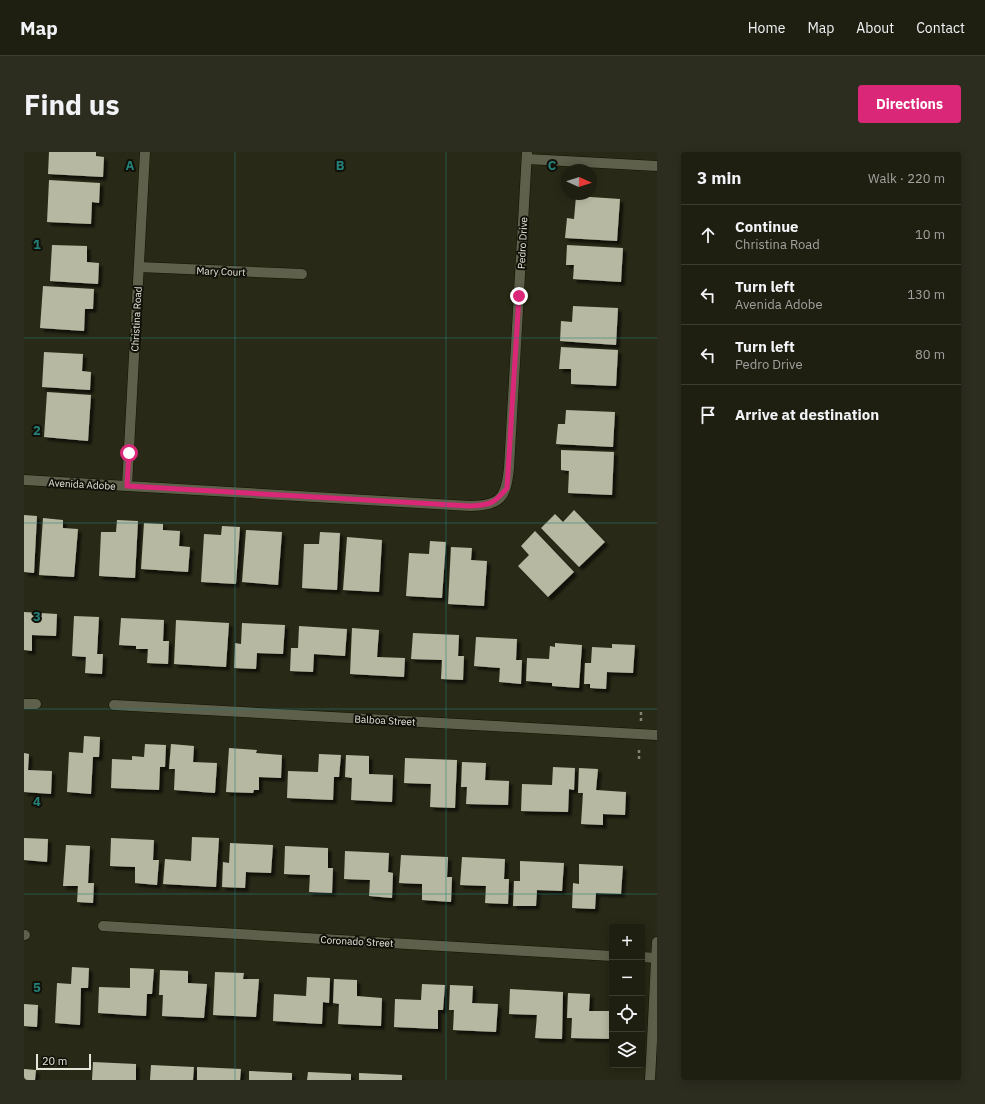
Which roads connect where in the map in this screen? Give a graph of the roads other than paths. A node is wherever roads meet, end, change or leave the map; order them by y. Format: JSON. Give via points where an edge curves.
{"nodes":[{"id":1,"x":145,"y":152,"type":"edge"},
{"id":2,"x":527,"y":156,"type":"edge"},
{"id":3,"x":657,"y":166,"type":"edge"},
{"id":4,"x":139,"y":267,"type":"junction"},
{"id":5,"x":302,"y":274,"type":"dead end"},
{"id":6,"x":24,"y":480,"type":"edge"},
{"id":7,"x":127,"y":486,"type":"junction"},
{"id":8,"x":498,"y":499,"type":"joint"},
{"id":9,"x":24,"y":704,"type":"edge"},
{"id":10,"x":36,"y":704,"type":"dead end"},
{"id":11,"x":114,"y":705,"type":"dead end"},
{"id":12,"x":657,"y":735,"type":"edge"},
{"id":13,"x":103,"y":926,"type":"dead end"},
{"id":14,"x":657,"y":942,"type":"edge"},
{"id":15,"x":609,"y":956,"type":"edge"},
{"id":16,"x":645,"y":957,"type":"edge"},
{"id":17,"x":656,"y":958,"type":"edge"},
{"id":18,"x":652,"y":1074,"type":"edge"}],
"edges":[{"from":1,"to":4,"type":"street","name":"Christina Road"},
{"from":2,"to":3,"type":"street"},
{"from":2,"to":8,"type":"street","name":"Pedro Drive","via":[[509,468],[507,488]]},
{"from":4,"to":5,"type":"street","name":"Mary Court"},
{"from":4,"to":7,"type":"street","name":"Christina Road"},
{"from":6,"to":7,"type":"street","name":"Avenida Adobe"},
{"from":7,"to":8,"type":"street","name":"Avenida Adobe","via":[[470,506],[488,506]]},
{"from":9,"to":10,"type":"street"},
{"from":11,"to":12,"type":"street","name":"Balboa Street"},
{"from":13,"to":15,"type":"street","name":"Coronado Street"},
{"from":14,"to":17,"type":"street"},
{"from":16,"to":17,"type":"street"},
{"from":17,"to":18,"type":"street"}]}
